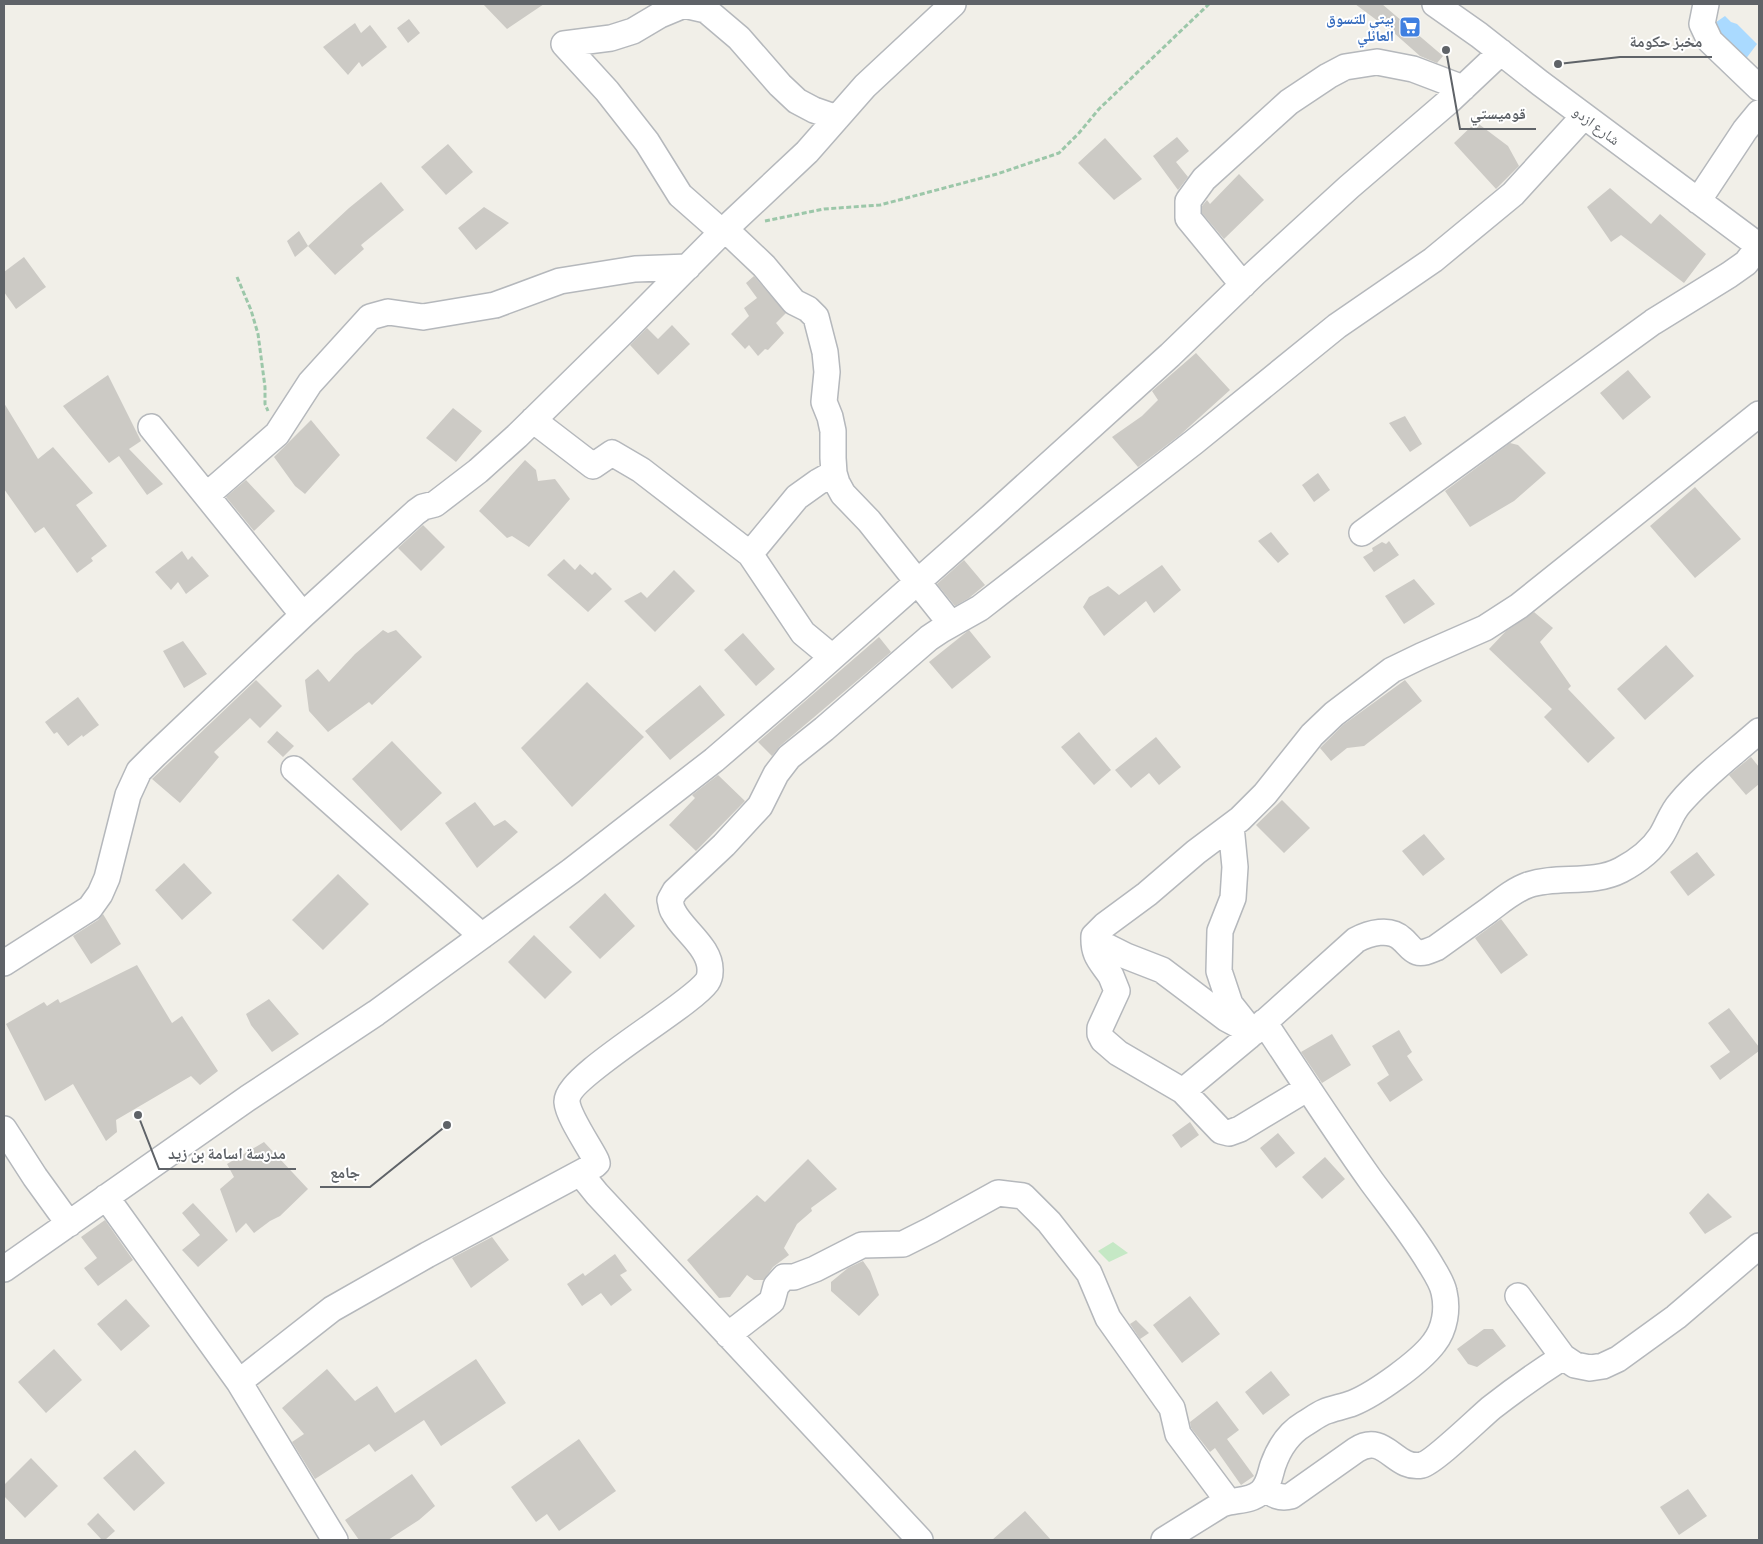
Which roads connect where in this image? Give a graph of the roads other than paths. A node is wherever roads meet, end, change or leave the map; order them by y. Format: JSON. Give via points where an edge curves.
{"nodes":[{"id":1,"x":954,"y":4,"type":"edge"},
{"id":2,"x":1435,"y":4,"type":"edge"},
{"id":3,"x":1706,"y":4,"type":"edge"},
{"id":4,"x":1501,"y":52,"type":"junction"},
{"id":5,"x":1463,"y":88,"type":"junction"},
{"id":6,"x":1759,"y":88,"type":"edge"},
{"id":7,"x":1759,"y":113,"type":"edge"},
{"id":8,"x":1584,"y":116,"type":"junction"},
{"id":9,"x":837,"y":118,"type":"junction"},
{"id":10,"x":1698,"y":200,"type":"junction"},
{"id":11,"x":723,"y":230,"type":"junction"},
{"id":12,"x":1759,"y":246,"type":"edge"},
{"id":13,"x":688,"y":267,"type":"junction"},
{"id":14,"x":1243,"y":285,"type":"junction"},
{"id":15,"x":1759,"y":414,"type":"edge"},
{"id":16,"x":533,"y":420,"type":"junction"},
{"id":17,"x":151,"y":427,"type":"dead end"},
{"id":18,"x":834,"y":473,"type":"junction"},
{"id":19,"x":207,"y":495,"type":"junction"},
{"id":20,"x":1362,"y":533,"type":"dead end"},
{"id":21,"x":750,"y":554,"type":"junction"},
{"id":22,"x":917,"y":582,"type":"junction"},
{"id":23,"x":303,"y":614,"type":"junction"},
{"id":24,"x":951,"y":624,"type":"junction"},
{"id":25,"x":832,"y":657,"type":"junction"},
{"id":26,"x":1759,"y":731,"type":"edge"},
{"id":27,"x":294,"y":769,"type":"dead end"},
{"id":28,"x":1231,"y":826,"type":"junction"},
{"id":29,"x":482,"y":936,"type":"junction"},
{"id":30,"x":1094,"y":940,"type":"junction"},
{"id":31,"x":4,"y":963,"type":"edge"},
{"id":32,"x":1258,"y":1028,"type":"junction"},
{"id":33,"x":1308,"y":1088,"type":"junction"},
{"id":34,"x":1184,"y":1091,"type":"junction"},
{"id":35,"x":4,"y":1129,"type":"edge"},
{"id":36,"x":580,"y":1173,"type":"junction"},
{"id":37,"x":106,"y":1196,"type":"junction"},
{"id":38,"x":69,"y":1224,"type":"junction"},
{"id":39,"x":1759,"y":1246,"type":"edge"},
{"id":40,"x":4,"y":1269,"type":"edge"},
{"id":41,"x":1518,"y":1296,"type":"dead end"},
{"id":42,"x":728,"y":1335,"type":"junction"},
{"id":43,"x":1563,"y":1356,"type":"junction"},
{"id":44,"x":239,"y":1382,"type":"junction"},
{"id":45,"x":1265,"y":1488,"type":"junction"},
{"id":46,"x":1228,"y":1502,"type":"junction"},
{"id":47,"x":335,"y":1540,"type":"edge"},
{"id":48,"x":920,"y":1540,"type":"edge"},
{"id":49,"x":1164,"y":1540,"type":"edge"}],
"edges":[{"from":1,"to":9,"type":"street","via":[[865,86]]},
{"from":2,"to":4,"type":"street","name":"شارع ازدو"},
{"from":3,"to":6,"type":"street","via":[[1702,24],[1710,41]]},
{"from":4,"to":5,"type":"street"},
{"from":4,"to":8,"type":"street","name":"شارع ازدو"},
{"from":5,"to":14,"type":"street"},
{"from":5,"to":14,"type":"street","via":[[1412,69],[1377,62],[1345,67],[1289,102],[1255,131],[1204,179],[1188,201],[1188,218]]},
{"from":7,"to":10,"type":"street"},
{"from":8,"to":10,"type":"street","name":"شارع ازدو"},
{"from":8,"to":24,"type":"street","via":[[1513,194],[1433,260],[1337,326],[980,608]]},
{"from":9,"to":11,"type":"street","via":[[807,152]]},
{"from":9,"to":11,"type":"street","via":[[797,100],[739,38],[706,10],[684,5],[626,34],[564,44],[641,135],[680,195]]},
{"from":10,"to":12,"type":"street","name":"شارع ازدو"},
{"from":11,"to":13,"type":"street"},
{"from":11,"to":18,"type":"street","via":[[764,266],[794,302],[816,317],[825,352],[824,402],[834,431]]},
{"from":12,"to":20,"type":"street","via":[[1729,276],[1653,322]]},
{"from":13,"to":16,"type":"street"},
{"from":13,"to":19,"type":"street","via":[[635,270],[560,281],[495,305],[423,317],[388,312],[370,317],[310,383],[277,434]]},
{"from":14,"to":22,"type":"street","via":[[1170,355]]},
{"from":15,"to":28,"type":"street","via":[[1519,606],[1485,628],[1392,670],[1334,714],[1294,756],[1265,794]]},
{"from":16,"to":21,"type":"street","via":[[593,466],[612,453],[641,470]]},
{"from":16,"to":23,"type":"street","via":[[478,471],[435,504],[416,512]]},
{"from":17,"to":19,"type":"street"},
{"from":18,"to":21,"type":"street","via":[[797,497]]},
{"from":18,"to":22,"type":"street","via":[[843,494]]},
{"from":19,"to":23,"type":"street"},
{"from":21,"to":25,"type":"street","via":[[803,633]]},
{"from":22,"to":24,"type":"street"},
{"from":22,"to":25,"type":"street"},
{"from":23,"to":31,"type":"street","via":[[139,772],[128,794],[107,878],[90,908]]},
{"from":24,"to":36,"type":"street","via":[[789,756],[751,817],[675,891],[670,900],[673,911],[708,958],[709,980],[700,991],[632,1040],[572,1090],[566,1100],[568,1110],[597,1163]]},
{"from":25,"to":29,"type":"street","via":[[714,760]]},
{"from":26,"to":32,"type":"street","via":[[1679,804],[1652,848],[1621,870],[1606,876],[1544,881],[1526,886],[1436,948],[1424,952],[1411,948],[1400,936],[1385,932],[1368,934],[1356,940]]},
{"from":27,"to":29,"type":"street"},
{"from":28,"to":30,"type":"street","via":[[1105,926]]},
{"from":28,"to":32,"type":"street","via":[[1235,867],[1233,898],[1220,932],[1219,971],[1230,1004]]},
{"from":29,"to":37,"type":"street","via":[[376,1013]]},
{"from":30,"to":32,"type":"street","via":[[1162,970],[1227,1019]]},
{"from":30,"to":34,"type":"street","via":[[1100,962],[1117,991],[1100,1028],[1103,1040],[1118,1053]]},
{"from":32,"to":33,"type":"street"},
{"from":32,"to":34,"type":"street"},
{"from":33,"to":34,"type":"street","via":[[1229,1133],[1221,1131]]},
{"from":33,"to":45,"type":"street","via":[[1415,1240],[1442,1286],[1446,1315],[1435,1342],[1379,1389],[1353,1403],[1322,1412],[1288,1437]]},
{"from":35,"to":38,"type":"street"},
{"from":36,"to":42,"type":"street"},
{"from":36,"to":44,"type":"street","via":[[332,1309]]},
{"from":37,"to":38,"type":"street"},
{"from":37,"to":44,"type":"street"},
{"from":38,"to":40,"type":"street"},
{"from":39,"to":43,"type":"street","via":[[1676,1317],[1618,1359],[1590,1368],[1575,1365]]},
{"from":41,"to":43,"type":"street"},
{"from":42,"to":46,"type":"street","via":[[772,1301],[776,1286],[784,1277],[815,1269],[862,1245],[903,1244],[998,1193],[1024,1196],[1089,1273],[1108,1318],[1172,1408],[1178,1434]]},
{"from":42,"to":48,"type":"street"},
{"from":43,"to":45,"type":"street","via":[[1490,1409],[1428,1463],[1406,1464],[1384,1447],[1366,1445],[1291,1496],[1278,1497]]},
{"from":44,"to":47,"type":"street"},
{"from":45,"to":46,"type":"street","via":[[1249,1499]]},
{"from":46,"to":49,"type":"street"}]}
